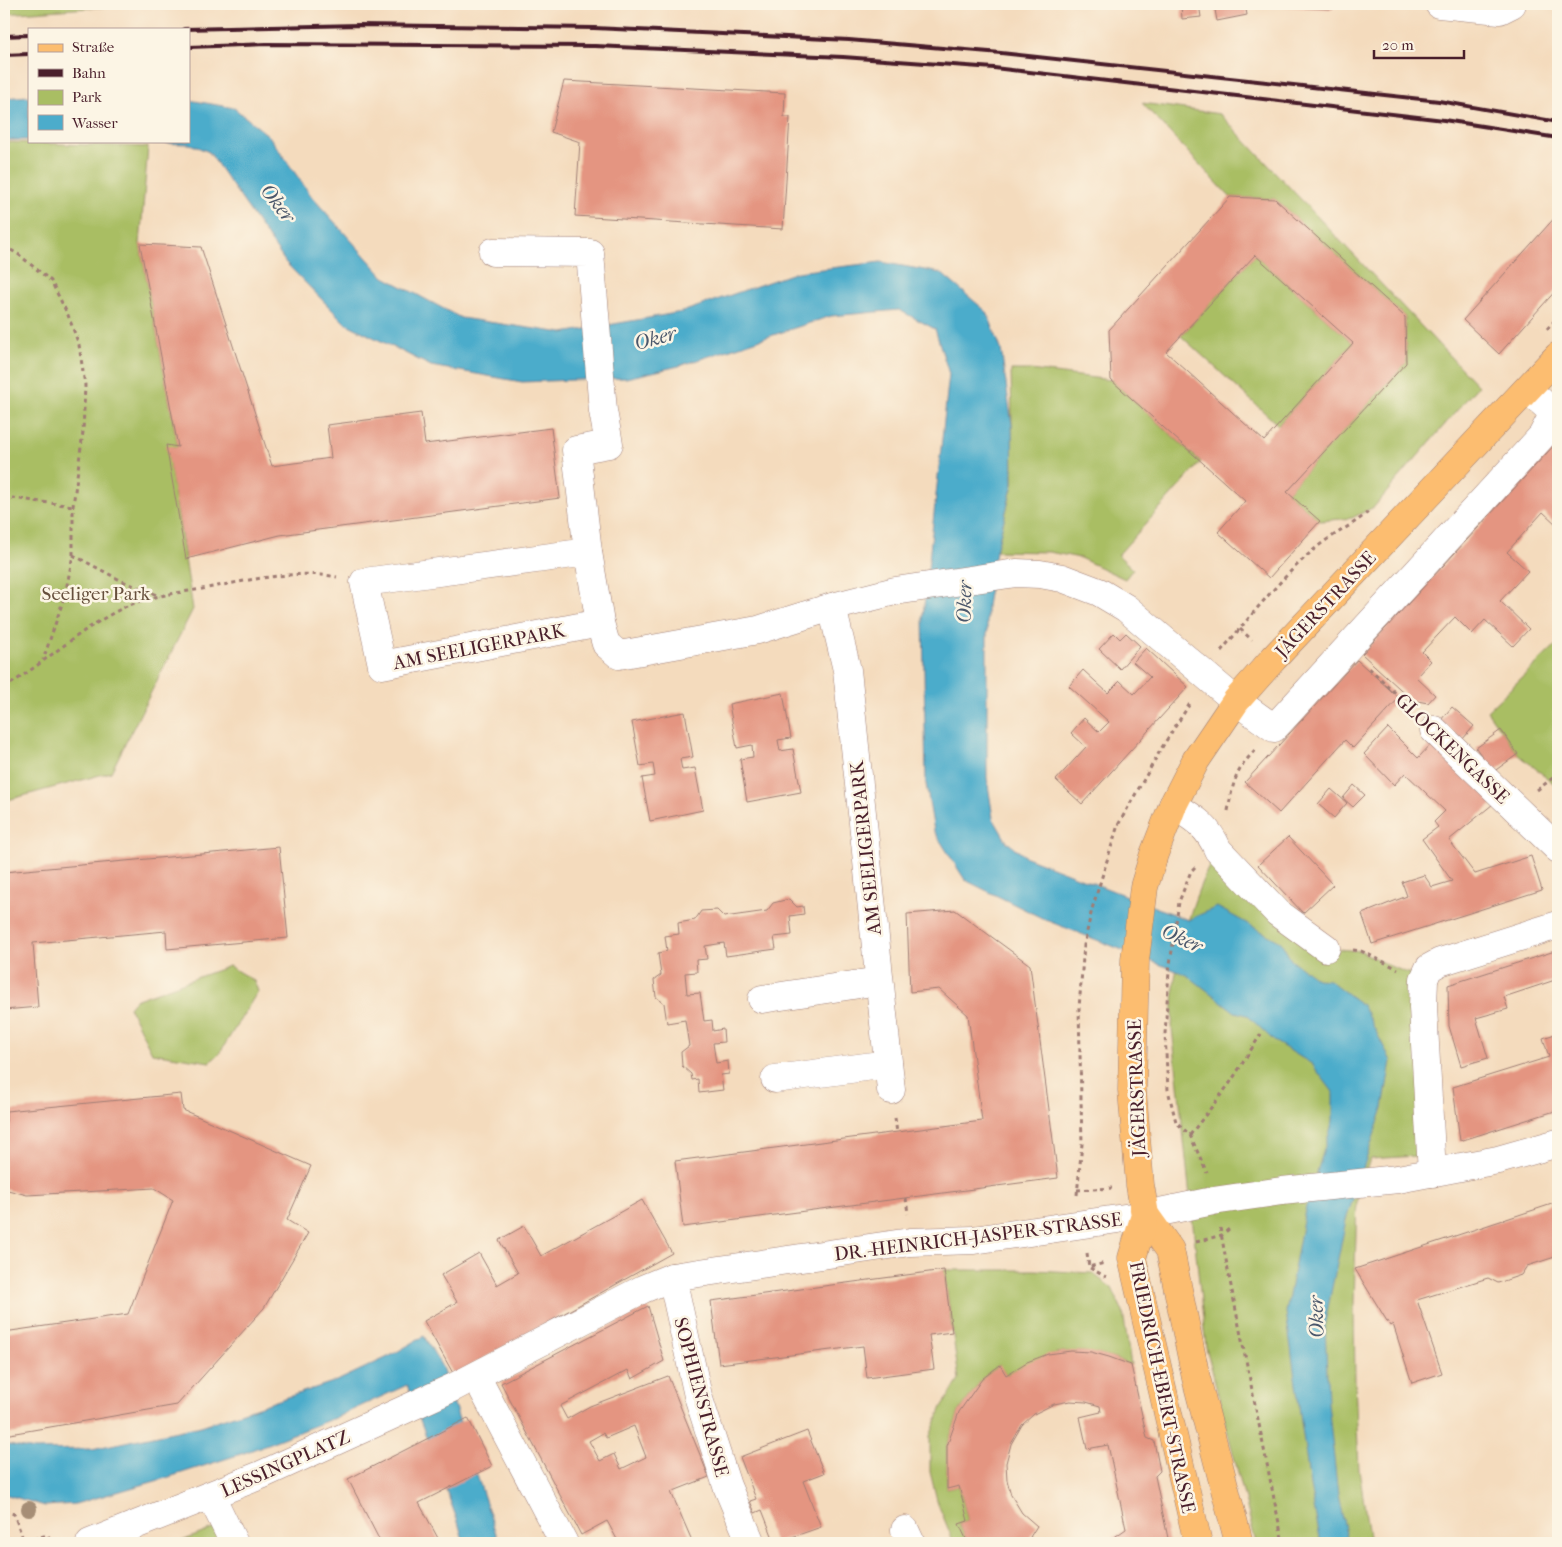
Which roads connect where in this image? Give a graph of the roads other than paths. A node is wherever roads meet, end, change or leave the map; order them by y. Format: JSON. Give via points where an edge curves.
{"nodes":[{"id":1,"x":1439,"y":4,"type":"edge"},
{"id":2,"x":1512,"y":4,"type":"edge"},
{"id":3,"x":493,"y":252,"type":"dead end"},
{"id":4,"x":1558,"y":356,"type":"edge"},
{"id":5,"x":1528,"y":390,"type":"junction"},
{"id":6,"x":588,"y":552,"type":"junction"},
{"id":7,"x":832,"y":607,"type":"junction"},
{"id":8,"x":600,"y":623,"type":"junction"},
{"id":9,"x":1236,"y":701,"type":"junction"},
{"id":10,"x":1434,"y":730,"type":"road end"},
{"id":11,"x":1173,"y":805,"type":"junction"},
{"id":12,"x":1558,"y":849,"type":"edge"},
{"id":13,"x":1558,"y":926,"type":"edge"},
{"id":14,"x":1326,"y":948,"type":"road end"},
{"id":15,"x":879,"y":981,"type":"junction"},
{"id":16,"x":762,"y":999,"type":"dead end"},
{"id":17,"x":775,"y":1079,"type":"dead end"},
{"id":18,"x":1558,"y":1143,"type":"edge"},
{"id":19,"x":1432,"y":1174,"type":"junction"},
{"id":20,"x":1145,"y":1215,"type":"junction"},
{"id":21,"x":672,"y":1277,"type":"junction"},
{"id":22,"x":465,"y":1382,"type":"junction"},
{"id":23,"x":211,"y":1496,"type":"junction"},
{"id":24,"x":90,"y":1543,"type":"edge"},
{"id":25,"x":234,"y":1543,"type":"edge"},
{"id":26,"x":564,"y":1543,"type":"edge"},
{"id":27,"x":751,"y":1543,"type":"edge"},
{"id":28,"x":1198,"y":1543,"type":"edge"},
{"id":29,"x":1239,"y":1543,"type":"edge"}],
"edges":[{"from":1,"to":2,"type":"street","via":[[1500,10]]},
{"from":3,"to":6,"type":"street","via":[[590,253],[603,411],[610,444],[576,450]]},
{"from":4,"to":5,"type":"main road","name":"JÄGERSTRASSE"},
{"from":5,"to":9,"type":"main road","name":"JÄGERSTRASSE"},
{"from":5,"to":9,"type":"street","via":[[1554,413],[1542,436],[1274,728]]},
{"from":6,"to":8,"type":"street"},
{"from":6,"to":8,"type":"street","name":"AM SEELIGERPARK","via":[[364,582],[382,665]]},
{"from":7,"to":8,"type":"street","via":[[758,630],[619,655],[606,644]]},
{"from":7,"to":9,"type":"street","via":[[895,591],[1016,573],[1062,578],[1099,592],[1126,608]]},
{"from":7,"to":15,"type":"street","name":"AM SEELIGERPARK","via":[[847,670]]},
{"from":9,"to":11,"type":"main road","name":"JÄGERSTRASSE","via":[[1196,760]]},
{"from":10,"to":12,"type":"street","name":"GLOCKENGASSE"},
{"from":11,"to":14,"type":"street","via":[[1199,820],[1218,850],[1278,913]]},
{"from":11,"to":20,"type":"main road","name":"JÄGERSTRASSE","via":[[1144,887],[1135,960],[1132,1090]]},
{"from":13,"to":19,"type":"street","via":[[1429,968],[1424,979],[1423,1007]]},
{"from":15,"to":16,"type":"street"},
{"from":15,"to":17,"type":"street","name":"AM SEELIGERPARK","via":[[889,1077]]},
{"from":18,"to":19,"type":"street","name":"DR.-HEINRICH-JASPER-STRASSE"},
{"from":19,"to":20,"type":"street","name":"DR.-HEINRICH-JASPER-STRASSE","via":[[1282,1191]]},
{"from":20,"to":21,"type":"street","name":"DR.-HEINRICH-JASPER-STRASSE","via":[[974,1240],[910,1242]]},
{"from":20,"to":28,"type":"main road","name":"FRIEDRICH-EBERT-STRASSE","via":[[1132,1258]]},
{"from":20,"to":29,"type":"main road","name":"FRIEDRICH-EBERT-STRASSE","via":[[1170,1250],[1196,1378]]},
{"from":21,"to":22,"type":"street","name":"DR.-HEINRICH-JASPER-STRASSE","via":[[642,1289]]},
{"from":21,"to":27,"type":"street","name":"SOPHIENSTRASSE","via":[[698,1396],[727,1486]]},
{"from":22,"to":23,"type":"street","name":"LESSINGPLATZ"},
{"from":22,"to":26,"type":"street"},
{"from":23,"to":24,"type":"street","name":"LESSINGPLATZ"},
{"from":23,"to":25,"type":"street"}]}
